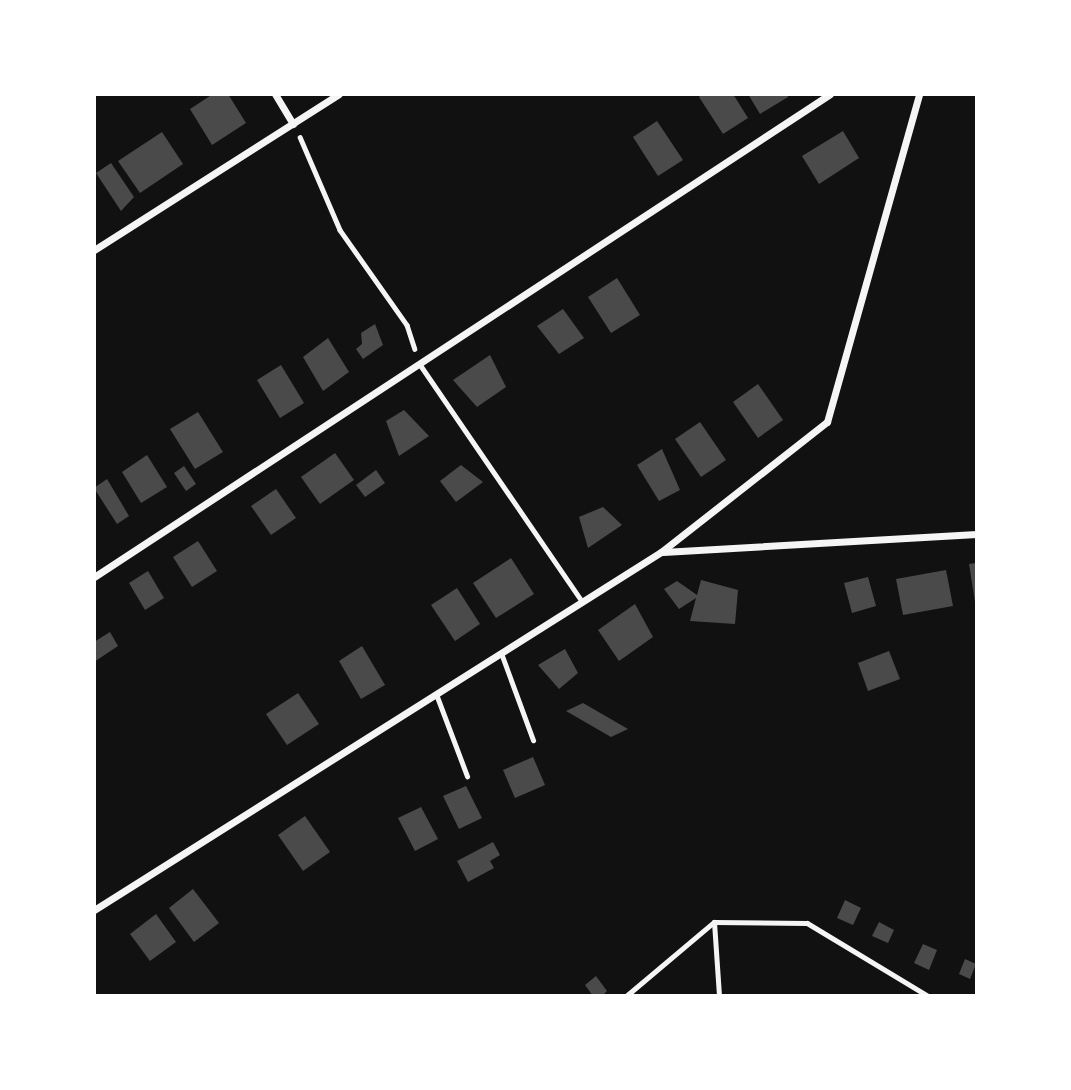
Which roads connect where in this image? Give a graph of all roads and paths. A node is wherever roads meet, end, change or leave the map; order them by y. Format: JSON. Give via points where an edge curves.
{"nodes":[{"id":1,"x":275,"y":94,"type":"edge"},
{"id":2,"x":339,"y":94,"type":"edge"},
{"id":3,"x":830,"y":94,"type":"edge"},
{"id":4,"x":919,"y":94,"type":"edge"},
{"id":5,"x":293,"y":124,"type":"junction"},
{"id":6,"x":94,"y":250,"type":"edge"},
{"id":7,"x":420,"y":365,"type":"junction"},
{"id":8,"x":976,"y":534,"type":"edge"},
{"id":9,"x":661,"y":552,"type":"junction"},
{"id":10,"x":94,"y":577,"type":"edge"},
{"id":11,"x":582,"y":602,"type":"junction"},
{"id":12,"x":501,"y":653,"type":"junction"},
{"id":13,"x":436,"y":694,"type":"junction"},
{"id":14,"x":533,"y":740,"type":"dead end"},
{"id":15,"x":467,"y":776,"type":"dead end"},
{"id":16,"x":94,"y":910,"type":"edge"},
{"id":17,"x":714,"y":922,"type":"junction"},
{"id":18,"x":626,"y":996,"type":"edge"},
{"id":19,"x":719,"y":996,"type":"edge"},
{"id":20,"x":928,"y":996,"type":"edge"}],
"edges":[{"from":1,"to":5,"type":"street"},
{"from":2,"to":5,"type":"street"},
{"from":3,"to":7,"type":"street"},
{"from":4,"to":9,"type":"street","via":[[827,422]]},
{"from":5,"to":6,"type":"street"},
{"from":5,"to":7,"type":"path","via":[[340,230],[407,325]]},
{"from":7,"to":10,"type":"street"},
{"from":7,"to":11,"type":"lane"},
{"from":8,"to":9,"type":"street"},
{"from":9,"to":11,"type":"street"},
{"from":11,"to":12,"type":"street"},
{"from":12,"to":13,"type":"street"},
{"from":12,"to":14,"type":"lane"},
{"from":13,"to":15,"type":"lane"},
{"from":13,"to":16,"type":"street"},
{"from":17,"to":18,"type":"lane"},
{"from":17,"to":19,"type":"lane"},
{"from":17,"to":20,"type":"lane","via":[[807,923]]}]}
